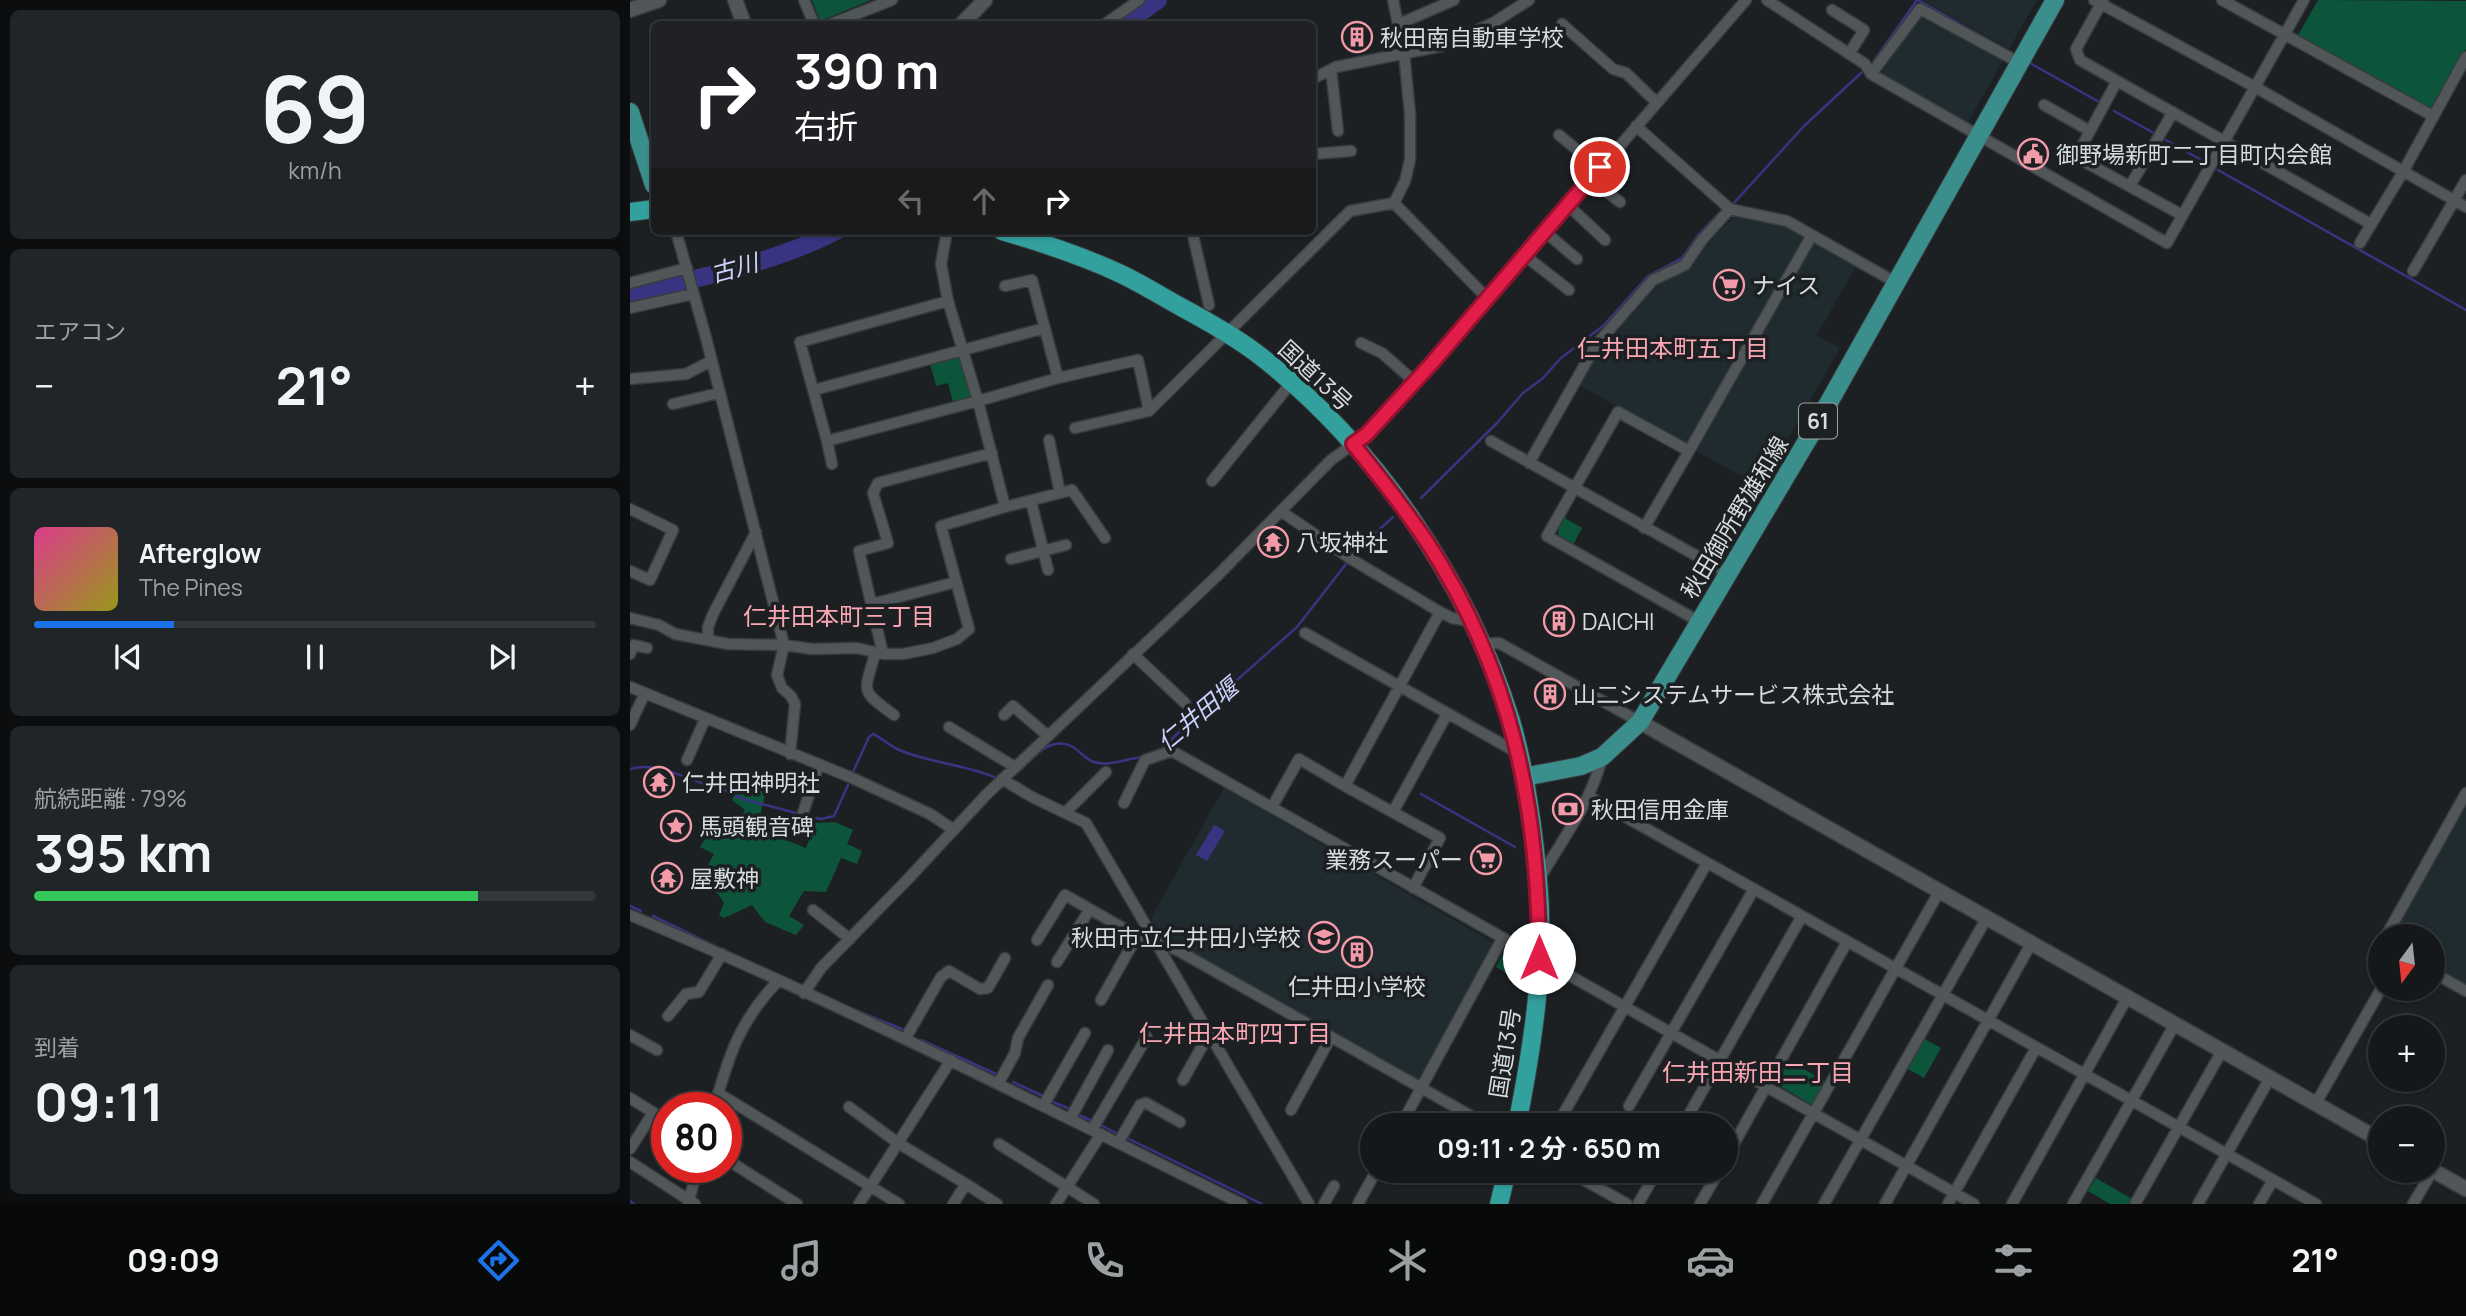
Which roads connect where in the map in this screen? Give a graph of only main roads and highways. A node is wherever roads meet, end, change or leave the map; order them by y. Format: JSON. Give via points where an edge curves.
{"nodes":[{"id":1,"x":2055,"y":0,"type":"edge"},
{"id":2,"x":630,"y":112,"type":"edge"},
{"id":3,"x":651,"y":176,"type":"edge"},
{"id":4,"x":651,"y":209,"type":"edge"},
{"id":5,"x":630,"y":212,"type":"edge"},
{"id":6,"x":1015,"y":235,"type":"edge"},
{"id":7,"x":1524,"y":777,"type":"junction"},
{"id":8,"x":1519,"y":1113,"type":"edge"},
{"id":9,"x":1504,"y":1183,"type":"edge"},
{"id":10,"x":1499,"y":1204,"type":"edge"}],
"edges":[{"from":1,"to":7,"type":"main road","name":"秋田御所野雄和線","number":"61","via":[[1814,429],[1640,722],[1602,757],[1581,766]]},
{"from":2,"to":3,"type":"main road"},
{"from":4,"to":5,"type":"highway"},
{"from":6,"to":7,"type":"highway","name":"国道13号","via":[[1122,274],[1228,333],[1291,383],[1353,444],[1427,544],[1482,644],[1511,721]]},
{"from":7,"to":8,"type":"highway","name":"国道13号","via":[[1538,881],[1539,958],[1534,1033]]},
{"from":9,"to":10,"type":"highway"}]}
